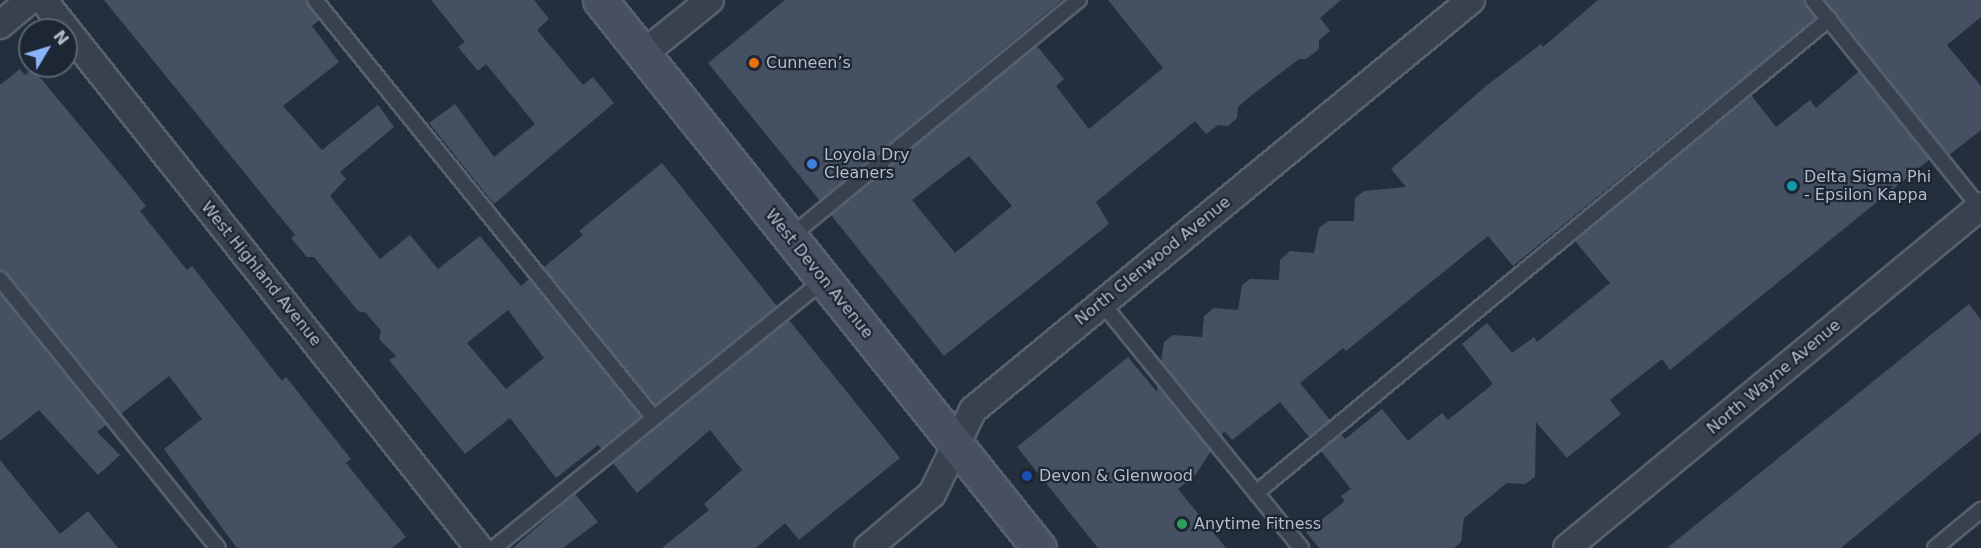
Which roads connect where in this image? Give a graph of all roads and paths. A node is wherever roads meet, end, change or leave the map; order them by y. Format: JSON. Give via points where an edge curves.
{"nodes":[{"id":1,"x":30,"y":0,"type":"edge"},
{"id":2,"x":43,"y":0,"type":"edge"},
{"id":3,"x":315,"y":0,"type":"edge"},
{"id":4,"x":600,"y":0,"type":"edge"},
{"id":5,"x":710,"y":0,"type":"edge"},
{"id":6,"x":1079,"y":0,"type":"edge"},
{"id":7,"x":1471,"y":0,"type":"edge"},
{"id":8,"x":1814,"y":0,"type":"edge"},
{"id":9,"x":1829,"y":19,"type":"junction"},
{"id":10,"x":0,"y":25,"type":"edge"},
{"id":11,"x":643,"y":54,"type":"junction"},
{"id":12,"x":1981,"y":208,"type":"edge"},
{"id":13,"x":790,"y":237,"type":"junction"},
{"id":14,"x":0,"y":279,"type":"edge"},
{"id":15,"x":824,"y":280,"type":"junction"},
{"id":16,"x":1102,"y":303,"type":"junction"},
{"id":17,"x":653,"y":417,"type":"junction"},
{"id":18,"x":956,"y":445,"type":"junction"},
{"id":19,"x":1257,"y":493,"type":"junction"},
{"id":20,"x":1981,"y":510,"type":"edge"},
{"id":21,"x":218,"y":548,"type":"edge"},
{"id":22,"x":479,"y":548,"type":"edge"},
{"id":23,"x":494,"y":548,"type":"edge"},
{"id":24,"x":868,"y":548,"type":"edge"},
{"id":25,"x":1039,"y":548,"type":"edge"},
{"id":26,"x":1301,"y":548,"type":"edge"},
{"id":27,"x":1567,"y":548,"type":"edge"},
{"id":28,"x":1935,"y":548,"type":"edge"}],
"edges":[{"from":1,"to":10,"type":"street"},
{"from":2,"to":22,"type":"street","name":"West Highland Avenue"},
{"from":3,"to":17,"type":"lane"},
{"from":4,"to":11,"type":"main road","name":"West Devon Avenue"},
{"from":5,"to":11,"type":"street"},
{"from":6,"to":13,"type":"lane"},
{"from":7,"to":16,"type":"street","name":"North Glenwood Avenue"},
{"from":8,"to":9,"type":"lane"},
{"from":9,"to":12,"type":"lane"},
{"from":9,"to":19,"type":"lane"},
{"from":11,"to":13,"type":"main road","name":"West Devon Avenue"},
{"from":12,"to":27,"type":"street","name":"North Wayne Avenue"},
{"from":13,"to":15,"type":"main road","name":"West Devon Avenue"},
{"from":14,"to":21,"type":"lane"},
{"from":15,"to":17,"type":"lane"},
{"from":15,"to":18,"type":"main road","name":"West Devon Avenue"},
{"from":16,"to":18,"type":"street","name":"North Glenwood Avenue","via":[[973,410]]},
{"from":16,"to":19,"type":"lane"},
{"from":17,"to":23,"type":"lane"},
{"from":18,"to":24,"type":"street","name":"North Glenwood Avenue","via":[[932,494]]},
{"from":18,"to":25,"type":"main road","name":"West Devon Avenue"},
{"from":19,"to":26,"type":"lane"},
{"from":20,"to":28,"type":"lane"}]}
